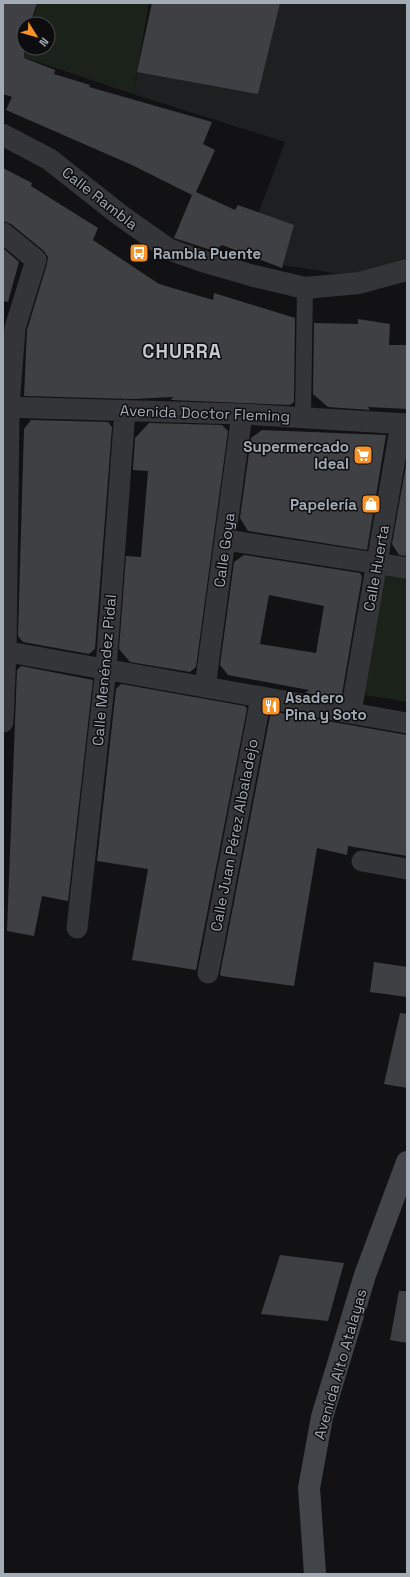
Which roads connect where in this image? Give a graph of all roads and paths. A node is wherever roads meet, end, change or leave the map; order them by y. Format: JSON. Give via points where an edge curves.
{"nodes":[{"id":1,"x":3,"y":135,"type":"edge"},
{"id":2,"x":3,"y":233,"type":"edge"},
{"id":3,"x":407,"y":270,"type":"edge"},
{"id":4,"x":305,"y":288,"type":"junction"},
{"id":5,"x":6,"y":407,"type":"edge"},
{"id":6,"x":125,"y":410,"type":"junction"},
{"id":7,"x":242,"y":414,"type":"junction"},
{"id":8,"x":303,"y":417,"type":"junction"},
{"id":9,"x":404,"y":424,"type":"edge"},
{"id":10,"x":226,"y":540,"type":"junction"},
{"id":11,"x":377,"y":563,"type":"junction"},
{"id":12,"x":407,"y":568,"type":"edge"},
{"id":13,"x":5,"y":651,"type":"edge"},
{"id":14,"x":106,"y":668,"type":"junction"},
{"id":15,"x":205,"y":687,"type":"junction"},
{"id":16,"x":261,"y":698,"type":"junction"},
{"id":17,"x":351,"y":712,"type":"junction"},
{"id":18,"x":3,"y":722,"type":"edge"},
{"id":19,"x":407,"y":723,"type":"edge"},
{"id":20,"x":362,"y":861,"type":"dead end"},
{"id":21,"x":407,"y":869,"type":"edge"},
{"id":22,"x":77,"y":928,"type":"dead end"},
{"id":23,"x":208,"y":973,"type":"dead end"},
{"id":24,"x":407,"y":1162,"type":"edge"},
{"id":25,"x":315,"y":1574,"type":"edge"}],
"edges":[{"from":1,"to":4,"type":"street","name":"Calle Rambla","via":[[49,159],[168,249],[254,276]]},
{"from":2,"to":5,"type":"street","via":[[36,260],[15,328]]},
{"from":3,"to":4,"type":"street","name":"Calle Rambla","via":[[359,283]]},
{"from":4,"to":8,"type":"street"},
{"from":5,"to":6,"type":"street","name":"Avenida Doctor Fleming"},
{"from":5,"to":13,"type":"street"},
{"from":6,"to":7,"type":"street","name":"Avenida Doctor Fleming"},
{"from":6,"to":14,"type":"street","name":"Calle Menéndez Pidal"},
{"from":7,"to":8,"type":"street","name":"Avenida Doctor Fleming"},
{"from":7,"to":10,"type":"street","name":"Calle Goya"},
{"from":8,"to":9,"type":"street","name":"Avenida Doctor Fleming"},
{"from":9,"to":11,"type":"street","name":"Calle Huerta"},
{"from":10,"to":11,"type":"street"},
{"from":10,"to":15,"type":"street","name":"Calle Goya"},
{"from":11,"to":12,"type":"street"},
{"from":11,"to":17,"type":"street","name":"Calle Huerta"},
{"from":13,"to":14,"type":"street"},
{"from":13,"to":18,"type":"street"},
{"from":14,"to":15,"type":"street"},
{"from":14,"to":22,"type":"street","name":"Calle Menéndez Pidal"},
{"from":15,"to":16,"type":"street"},
{"from":16,"to":17,"type":"street"},
{"from":16,"to":23,"type":"street","name":"Calle Juan Pérez Albaladejo"},
{"from":17,"to":19,"type":"street"},
{"from":20,"to":21,"type":"street"},
{"from":24,"to":25,"type":"main road","name":"Avenida Alto Atalayas","via":[[365,1275],[322,1417],[309,1488]]}]}
